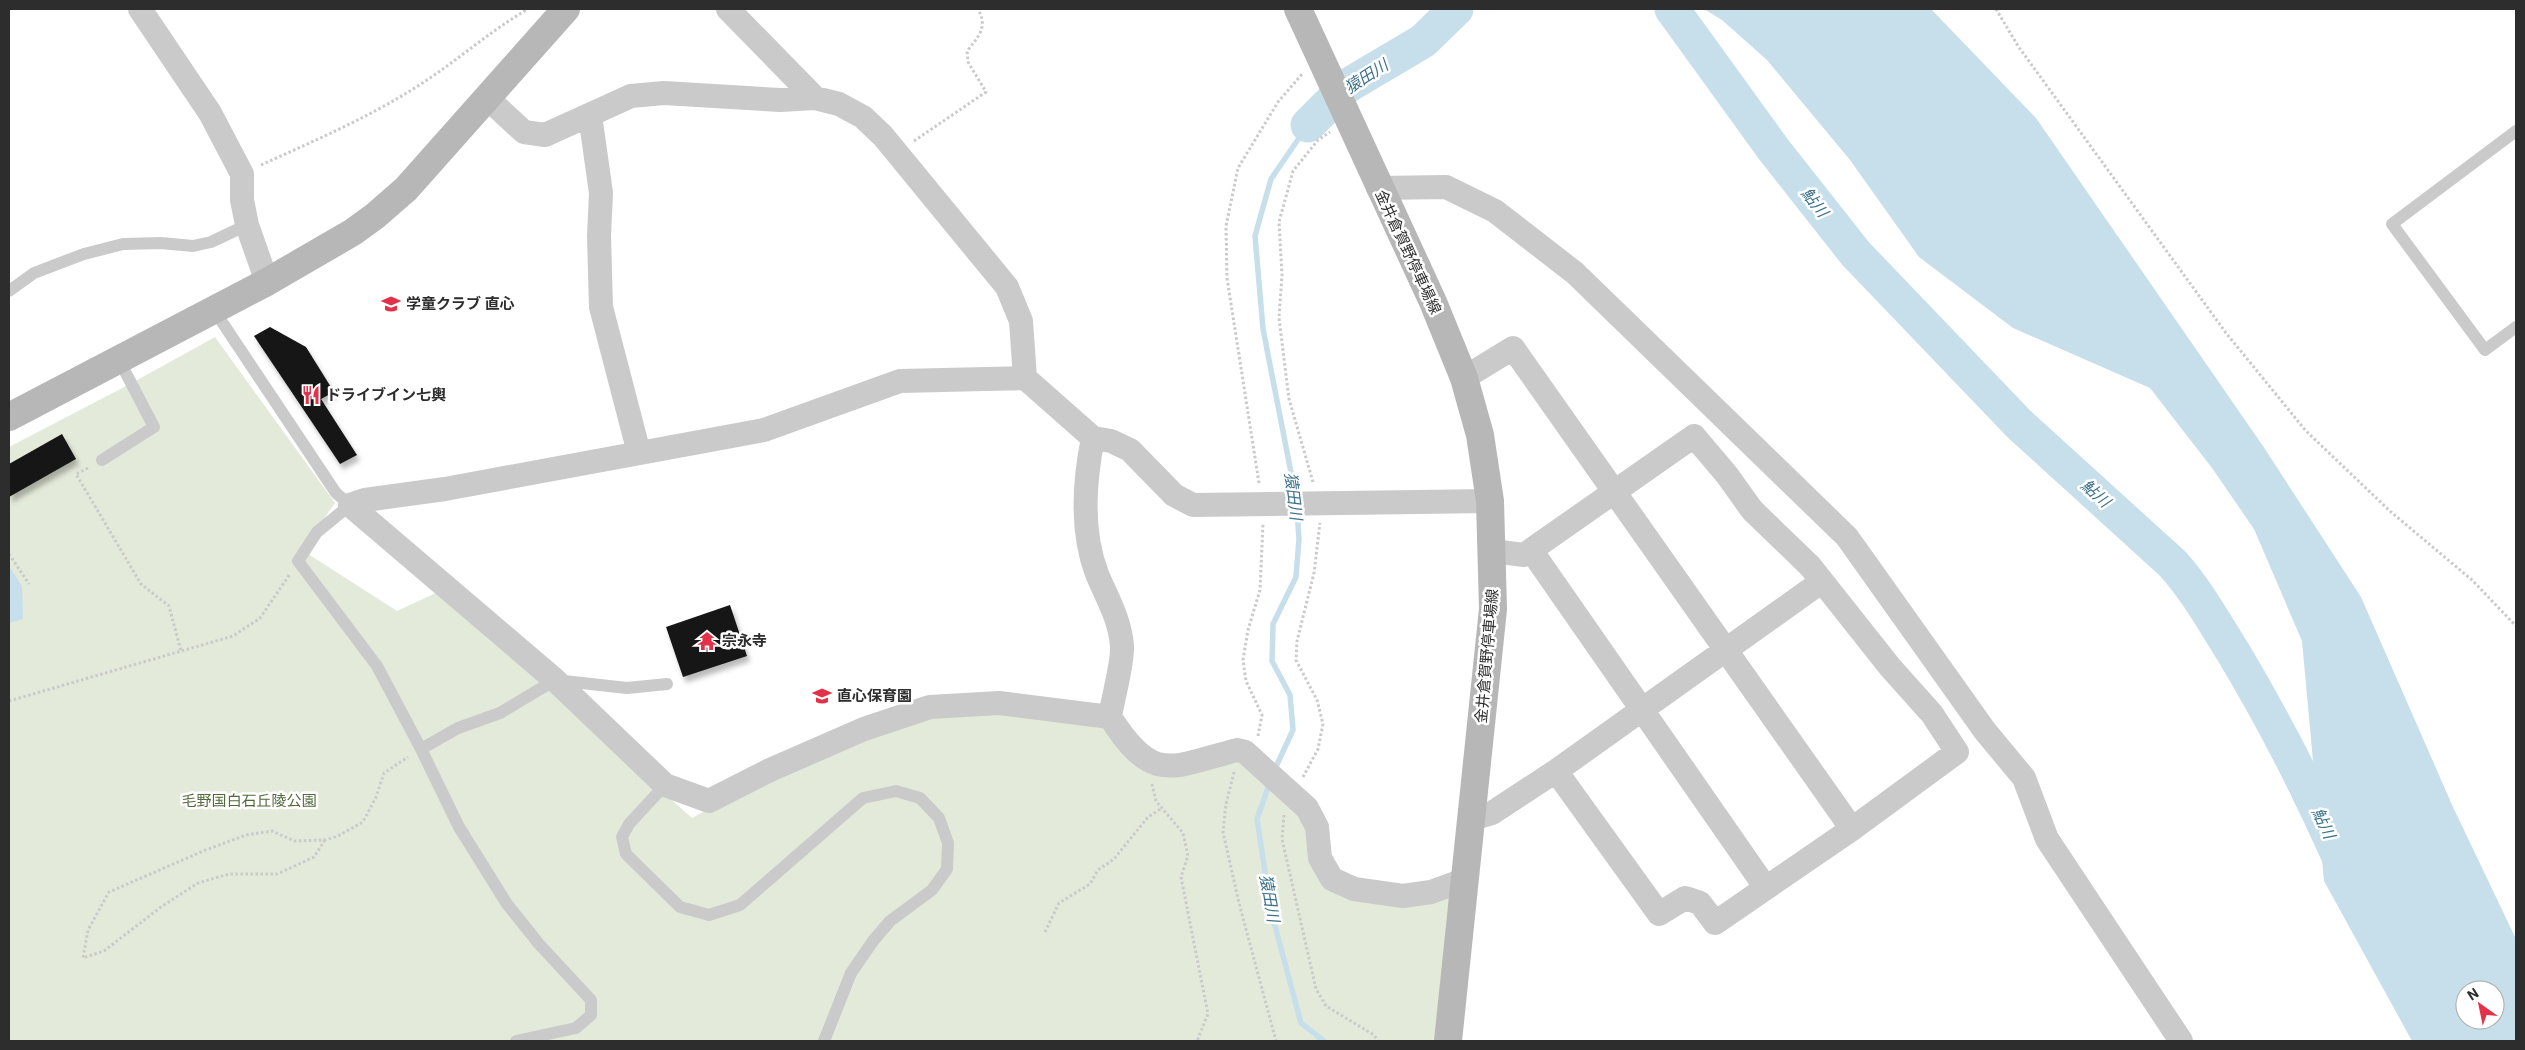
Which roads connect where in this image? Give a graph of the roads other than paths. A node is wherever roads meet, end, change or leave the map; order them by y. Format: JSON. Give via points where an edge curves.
{"nodes":[{"id":1,"x":140,"y":9,"type":"edge"},
{"id":2,"x":566,"y":9,"type":"edge"},
{"id":3,"x":728,"y":9,"type":"edge"},
{"id":4,"x":1298,"y":9,"type":"edge"},
{"id":5,"x":486,"y":97,"type":"junction"},
{"id":6,"x":815,"y":98,"type":"junction"},
{"id":7,"x":590,"y":115,"type":"junction"},
{"id":8,"x":2516,"y":131,"type":"edge"},
{"id":9,"x":1378,"y":188,"type":"junction"},
{"id":10,"x":247,"y":225,"type":"junction"},
{"id":11,"x":267,"y":282,"type":"junction"},
{"id":12,"x":9,"y":291,"type":"edge"},
{"id":13,"x":214,"y":310,"type":"junction"},
{"id":14,"x":2516,"y":327,"type":"edge"},
{"id":15,"x":119,"y":360,"type":"junction"},
{"id":16,"x":1025,"y":378,"type":"junction"},
{"id":17,"x":1464,"y":378,"type":"junction"},
{"id":18,"x":9,"y":418,"type":"edge"},
{"id":19,"x":1093,"y":438,"type":"junction"},
{"id":20,"x":639,"y":453,"type":"junction"},
{"id":21,"x":102,"y":460,"type":"road end"},
{"id":22,"x":1614,"y":492,"type":"junction"},
{"id":23,"x":1490,"y":501,"type":"junction"},
{"id":24,"x":350,"y":505,"type":"junction"},
{"id":25,"x":1531,"y":550,"type":"junction"},
{"id":26,"x":1492,"y":551,"type":"junction"},
{"id":27,"x":1821,"y":582,"type":"junction"},
{"id":28,"x":1726,"y":650,"type":"junction"},
{"id":29,"x":555,"y":680,"type":"junction"},
{"id":30,"x":667,"y":684,"type":"dead end"},
{"id":31,"x":1642,"y":709,"type":"junction"},
{"id":32,"x":1110,"y":717,"type":"junction"},
{"id":33,"x":422,"y":749,"type":"junction"},
{"id":34,"x":1556,"y":771,"type":"junction"},
{"id":35,"x":665,"y":785,"type":"junction"},
{"id":36,"x":1472,"y":819,"type":"junction"},
{"id":37,"x":1852,"y":829,"type":"junction"},
{"id":38,"x":1464,"y":880,"type":"junction"},
{"id":39,"x":1766,"y":888,"type":"junction"},
{"id":40,"x":516,"y":1041,"type":"edge"},
{"id":41,"x":824,"y":1041,"type":"edge"},
{"id":42,"x":1448,"y":1041,"type":"edge"},
{"id":43,"x":2181,"y":1041,"type":"edge"}],
"edges":[{"from":1,"to":10,"type":"street","via":[[210,114],[242,174],[242,200]]},
{"from":2,"to":5,"type":"main road"},
{"from":3,"to":6,"type":"street"},
{"from":4,"to":9,"type":"main road","name":"金井倉賀野停車場線"},
{"from":5,"to":7,"type":"street","via":[[524,132],[545,135]]},
{"from":5,"to":11,"type":"main road","via":[[406,189],[375,216]]},
{"from":6,"to":7,"type":"street","via":[[780,100],[664,93],[632,96]]},
{"from":6,"to":16,"type":"street","via":[[839,104],[863,117],[896,152],[1007,287],[1021,322]]},
{"from":7,"to":20,"type":"street","via":[[600,193],[601,307]]},
{"from":8,"to":14,"type":"lane","via":[[2392,224],[2486,350]]},
{"from":9,"to":17,"type":"main road","name":"金井倉賀野停車場線"},
{"from":9,"to":43,"type":"street","via":[[1446,187],[1495,211],[1575,273],[1847,537],[1985,730],[2024,778],[2047,839]]},
{"from":10,"to":11,"type":"street"},
{"from":10,"to":12,"type":"lane","via":[[211,242],[194,246],[123,244],[84,254],[34,273]]},
{"from":11,"to":13,"type":"main road"},
{"from":13,"to":15,"type":"main road"},
{"from":13,"to":24,"type":"lane","via":[[336,493]]},
{"from":15,"to":18,"type":"main road"},
{"from":15,"to":21,"type":"lane","via":[[154,427]]},
{"from":16,"to":19,"type":"street"},
{"from":16,"to":20,"type":"street","via":[[900,381],[764,430]]},
{"from":17,"to":22,"type":"street","via":[[1513,348]]},
{"from":17,"to":23,"type":"main road","name":"金井倉賀野停車場線","via":[[1480,435]]},
{"from":19,"to":23,"type":"street","via":[[1111,441],[1130,450],[1174,495],[1193,505]]},
{"from":19,"to":32,"type":"street","via":[[1087,466],[1087,542],[1117,618],[1122,648]]},
{"from":20,"to":24,"type":"street"},
{"from":22,"to":25,"type":"street"},
{"from":22,"to":27,"type":"street","via":[[1694,436],[1752,510],[1810,566]]},
{"from":22,"to":28,"type":"street"},
{"from":23,"to":26,"type":"main road","name":"金井倉賀野停車場線"},
{"from":24,"to":29,"type":"street"},
{"from":24,"to":33,"type":"lane","via":[[317,532],[298,561],[377,666]]},
{"from":25,"to":26,"type":"street","via":[[1524,555]]},
{"from":25,"to":31,"type":"street"},
{"from":26,"to":36,"type":"main road","name":"金井倉賀野停車場線","via":[[1493,609]]},
{"from":27,"to":28,"type":"street"},
{"from":27,"to":37,"type":"street","via":[[1932,714],[1957,752]]},
{"from":28,"to":31,"type":"street"},
{"from":28,"to":37,"type":"street"},
{"from":29,"to":30,"type":"lane","via":[[627,688]]},
{"from":29,"to":33,"type":"lane","via":[[500,713],[458,728]]},
{"from":29,"to":35,"type":"street"},
{"from":31,"to":34,"type":"street"},
{"from":31,"to":39,"type":"street"},
{"from":32,"to":35,"type":"street","via":[[999,703],[930,707],[864,729],[709,801]]},
{"from":32,"to":38,"type":"street","via":[[1120,734],[1146,760],[1162,766],[1188,764],[1237,750],[1244,752],[1307,808],[1317,827],[1320,858],[1332,879],[1354,888],[1403,896],[1431,892]]},
{"from":33,"to":40,"type":"lane","via":[[459,827],[507,904],[591,1000],[591,1016],[576,1028]]},
{"from":34,"to":36,"type":"street","via":[[1492,813]]},
{"from":34,"to":39,"type":"street","via":[[1658,914],[1685,898],[1700,903],[1715,923]]},
{"from":35,"to":41,"type":"lane","via":[[629,824],[622,837],[626,854],[680,907],[709,915],[740,905],[863,798],[896,791],[920,798],[939,818],[948,843],[947,869],[932,890],[890,921],[873,941],[851,973]]},
{"from":36,"to":38,"type":"main road","name":"金井倉賀野停車場線"},
{"from":37,"to":39,"type":"street"},
{"from":38,"to":42,"type":"main road","name":"金井倉賀野停車場線"}]}
